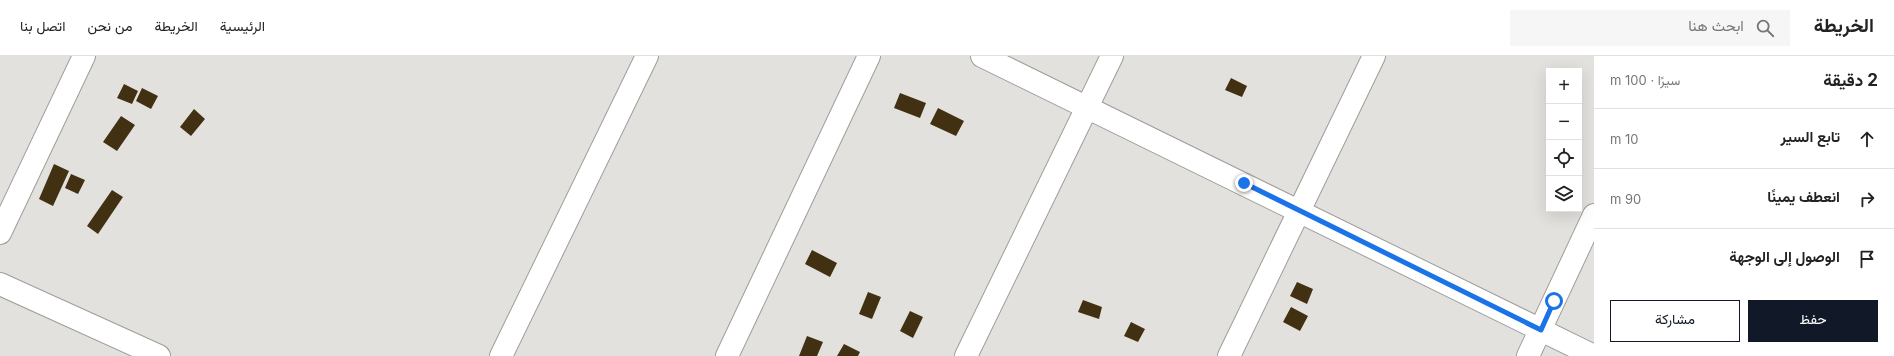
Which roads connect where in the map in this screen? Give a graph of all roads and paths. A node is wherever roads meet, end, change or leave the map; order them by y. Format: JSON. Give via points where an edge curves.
{"nodes":[{"id":1,"x":84,"y":56,"type":"edge"},
{"id":2,"x":647,"y":56,"type":"edge"},
{"id":3,"x":869,"y":56,"type":"edge"},
{"id":4,"x":982,"y":56,"type":"edge"},
{"id":5,"x":1112,"y":56,"type":"edge"},
{"id":6,"x":1374,"y":56,"type":"edge"},
{"id":7,"x":1087,"y":107,"type":"junction"},
{"id":8,"x":1300,"y":211,"type":"junction"},
{"id":9,"x":1594,"y":215,"type":"edge"},
{"id":10,"x":0,"y":233,"type":"edge"},
{"id":11,"x":0,"y":284,"type":"edge"},
{"id":12,"x":1541,"y":330,"type":"junction"},
{"id":13,"x":159,"y":356,"type":"edge"},
{"id":14,"x":501,"y":356,"type":"edge"},
{"id":15,"x":727,"y":356,"type":"edge"},
{"id":16,"x":966,"y":356,"type":"edge"},
{"id":17,"x":1229,"y":356,"type":"edge"},
{"id":18,"x":1528,"y":356,"type":"edge"},
{"id":19,"x":1594,"y":356,"type":"edge"}],
"edges":[{"from":1,"to":10,"type":"street"},
{"from":2,"to":14,"type":"street"},
{"from":3,"to":15,"type":"street"},
{"from":4,"to":7,"type":"street"},
{"from":5,"to":7,"type":"street"},
{"from":6,"to":8,"type":"street"},
{"from":7,"to":8,"type":"street"},
{"from":7,"to":16,"type":"street"},
{"from":8,"to":12,"type":"street"},
{"from":8,"to":17,"type":"street"},
{"from":9,"to":12,"type":"street"},
{"from":11,"to":13,"type":"street"},
{"from":12,"to":18,"type":"street"},
{"from":12,"to":19,"type":"street"}]}
